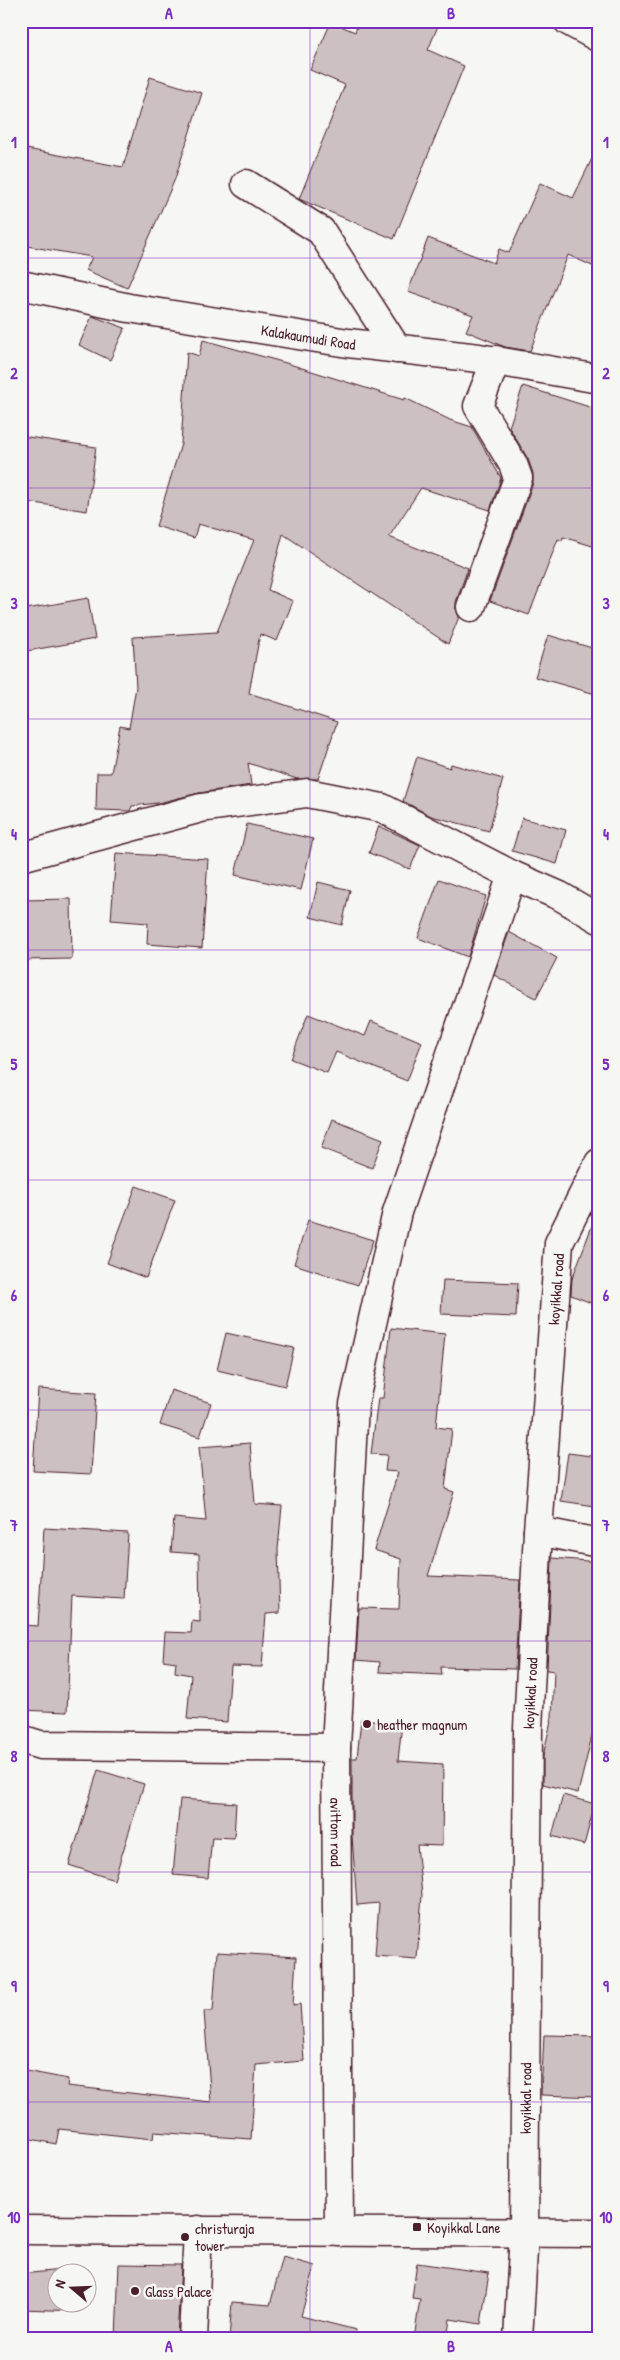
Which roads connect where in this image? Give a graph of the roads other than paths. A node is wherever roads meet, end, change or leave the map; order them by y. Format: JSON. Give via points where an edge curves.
{"nodes":[{"id":1,"x":568,"y":21,"type":"edge"},
{"id":2,"x":599,"y":38,"type":"edge"},
{"id":3,"x":246,"y":184,"type":"dead end"},
{"id":4,"x":21,"y":286,"type":"edge"},
{"id":5,"x":397,"y":349,"type":"junction"},
{"id":6,"x":496,"y":360,"type":"junction"},
{"id":7,"x":599,"y":379,"type":"edge"},
{"id":8,"x":470,"y":607,"type":"dead end"},
{"id":9,"x":21,"y":857,"type":"edge"},
{"id":10,"x":512,"y":875,"type":"junction"},
{"id":11,"x":599,"y":919,"type":"edge"},
{"id":12,"x":599,"y":1163,"type":"edge"},
{"id":13,"x":538,"y":1531,"type":"junction"},
{"id":14,"x":599,"y":1542,"type":"edge"},
{"id":15,"x":21,"y":1739,"type":"edge"},
{"id":16,"x":336,"y":1748,"type":"junction"},
{"id":17,"x":21,"y":2230,"type":"edge"},
{"id":18,"x":198,"y":2230,"type":"junction"},
{"id":19,"x":339,"y":2232,"type":"junction"},
{"id":20,"x":524,"y":2233,"type":"junction"},
{"id":21,"x":599,"y":2233,"type":"edge"},
{"id":22,"x":193,"y":2339,"type":"edge"},
{"id":23,"x":518,"y":2339,"type":"edge"}],
"edges":[{"from":1,"to":2,"type":"street"},
{"from":3,"to":5,"type":"street","via":[[322,231]]},
{"from":4,"to":5,"type":"street","name":"Kalakaumudi Road","via":[[138,310]]},
{"from":5,"to":6,"type":"street","name":"Kalakaumudi Road"},
{"from":6,"to":7,"type":"street","name":"Kalakaumudi Road"},
{"from":6,"to":8,"type":"street","via":[[478,406],[518,478]]},
{"from":9,"to":10,"type":"street","via":[[201,808],[307,793],[382,808]]},
{"from":10,"to":11,"type":"street","via":[[560,896]]},
{"from":10,"to":16,"type":"street","name":"avittom road","via":[[397,1212],[356,1394]]},
{"from":12,"to":13,"type":"street","name":"koyikkal road","via":[[559,1243]]},
{"from":13,"to":14,"type":"street"},
{"from":13,"to":20,"type":"street","name":"koyikkal road","via":[[528,1728]]},
{"from":15,"to":16,"type":"street","via":[[40,1745]]},
{"from":16,"to":19,"type":"street","name":"avittom road"},
{"from":17,"to":18,"type":"street"},
{"from":18,"to":19,"type":"street"},
{"from":18,"to":22,"type":"street"},
{"from":19,"to":20,"type":"street"},
{"from":20,"to":21,"type":"street"},
{"from":20,"to":23,"type":"street","name":"koyikkal road"}]}
